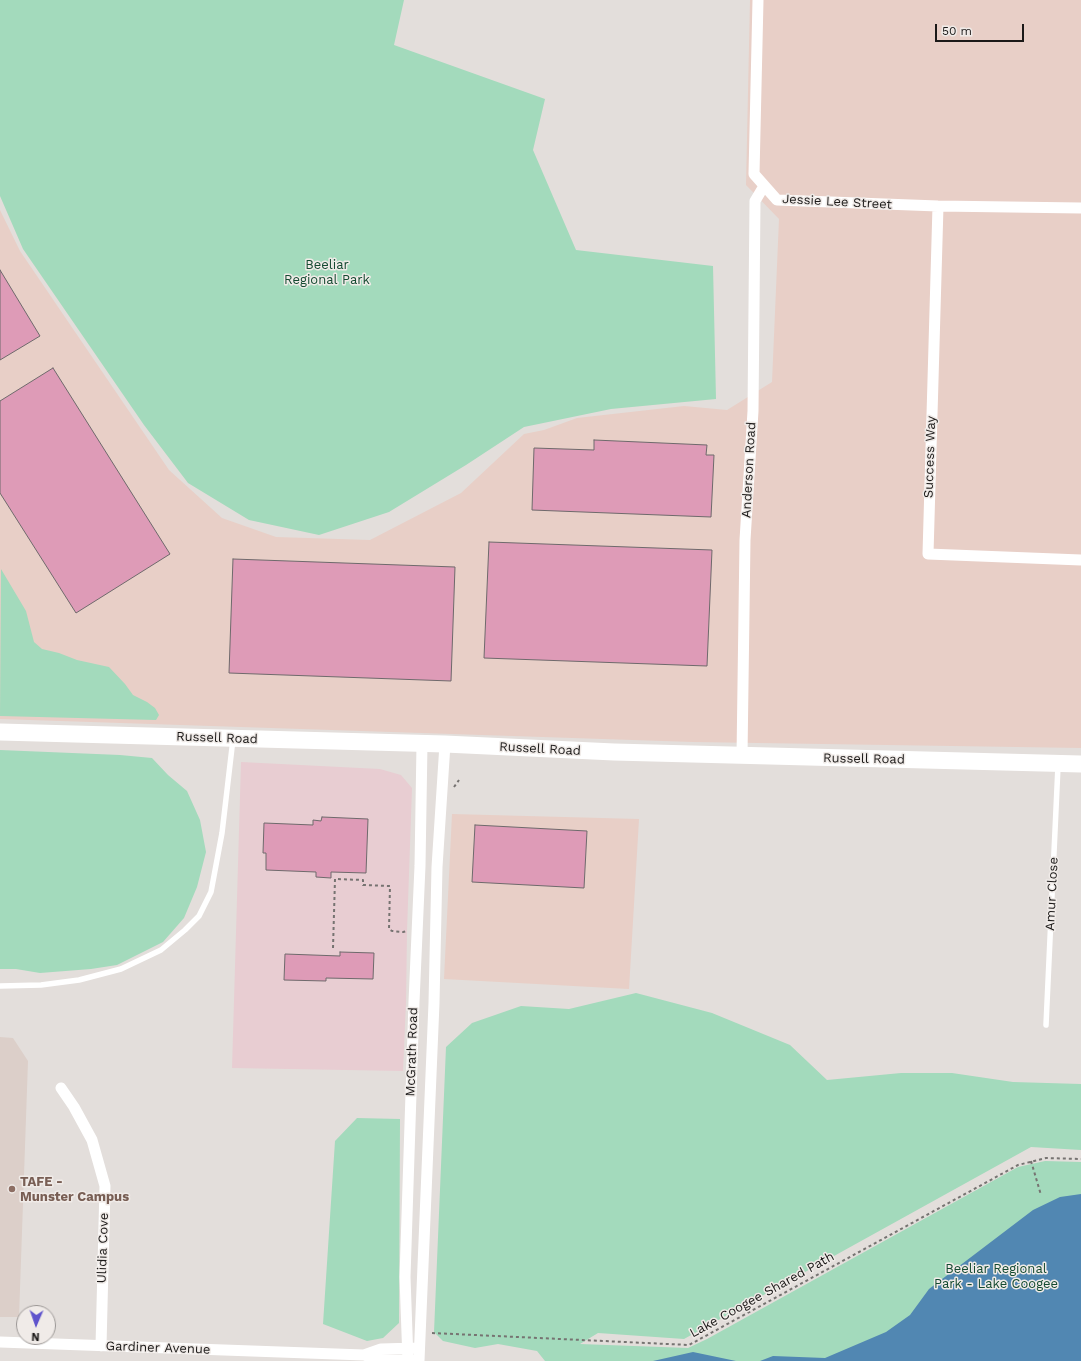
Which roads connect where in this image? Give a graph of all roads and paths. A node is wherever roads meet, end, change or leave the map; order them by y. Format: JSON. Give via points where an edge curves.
{"nodes":[{"id":1,"x":758,"y":0,"type":"edge"},
{"id":2,"x":764,"y":186,"type":"junction"},
{"id":3,"x":938,"y":206,"type":"junction"},
{"id":4,"x":1081,"y":208,"type":"edge"},
{"id":5,"x":1081,"y":560,"type":"edge"},
{"id":6,"x":0,"y":732,"type":"edge"},
{"id":7,"x":232,"y":739,"type":"junction"},
{"id":8,"x":422,"y":744,"type":"junction"},
{"id":9,"x":445,"y":744,"type":"junction"},
{"id":10,"x":742,"y":756,"type":"junction"},
{"id":11,"x":1058,"y":764,"type":"junction"},
{"id":12,"x":1081,"y":764,"type":"edge"},
{"id":13,"x":410,"y":928,"type":"dead end"},
{"id":14,"x":333,"y":948,"type":"dead end"},
{"id":15,"x":0,"y":986,"type":"edge"},
{"id":16,"x":1046,"y":1025,"type":"dead end"},
{"id":17,"x":61,"y":1088,"type":"dead end"},
{"id":18,"x":1081,"y":1159,"type":"edge"},
{"id":19,"x":1031,"y":1161,"type":"junction"},
{"id":20,"x":1041,"y":1195,"type":"dead end"},
{"id":21,"x":427,"y":1334,"type":"dead end"},
{"id":22,"x":0,"y":1342,"type":"edge"},
{"id":23,"x":100,"y":1346,"type":"junction"},
{"id":24,"x":414,"y":1348,"type":"junction"},
{"id":25,"x":364,"y":1355,"type":"junction"},
{"id":26,"x":414,"y":1361,"type":"edge"}],
"edges":[{"from":1,"to":2,"type":"street","name":"Jessie Lee Street","via":[[754,174]]},
{"from":2,"to":3,"type":"street","name":"Jessie Lee Street","via":[[777,200]]},
{"from":2,"to":10,"type":"street","name":"Anderson Road","via":[[755,201],[753,411],[745,540]]},
{"from":3,"to":4,"type":"street","name":"Jessie Lee Street"},
{"from":3,"to":5,"type":"street","name":"Success Way","via":[[928,554]]},
{"from":6,"to":7,"type":"main road","name":"Russell Road"},
{"from":7,"to":8,"type":"main road","name":"Russell Road"},
{"from":7,"to":15,"type":"lane","via":[[222,833],[211,892],[199,916],[161,950],[121,969],[80,980],[41,986]]},
{"from":8,"to":9,"type":"main road","name":"Russell Road"},
{"from":8,"to":24,"type":"street","name":"McGrath Road","via":[[405,1277]]},
{"from":9,"to":10,"type":"main road","name":"Russell Road"},
{"from":9,"to":24,"type":"street","name":"McGrath Road","via":[[434,1003]]},
{"from":10,"to":11,"type":"main road","name":"Russell Road"},
{"from":11,"to":12,"type":"main road","name":"Russell Road"},
{"from":11,"to":16,"type":"lane","name":"Amur Close"},
{"from":13,"to":14,"type":"path","via":[[403,932],[389,929],[390,886],[363,885],[362,880],[335,879]]},
{"from":17,"to":23,"type":"street","name":"Ulidia Cove","via":[[92,1140],[105,1186]]},
{"from":18,"to":19,"type":"path","name":"Lake Coogee Shared Path","via":[[1046,1158]]},
{"from":19,"to":20,"type":"path"},
{"from":19,"to":21,"type":"path","name":"Lake Coogee Shared Path","via":[[1018,1165],[689,1345]]},
{"from":22,"to":23,"type":"street","name":"Gardiner Avenue"},
{"from":23,"to":25,"type":"street","name":"Gardiner Avenue"},
{"from":24,"to":25,"type":"street","name":"Gardiner Avenue","via":[[381,1349]]},
{"from":24,"to":26,"type":"street","name":"McGrath Road"},
{"from":25,"to":26,"type":"street","name":"Gardiner Avenue","via":[[380,1360]]}]}
